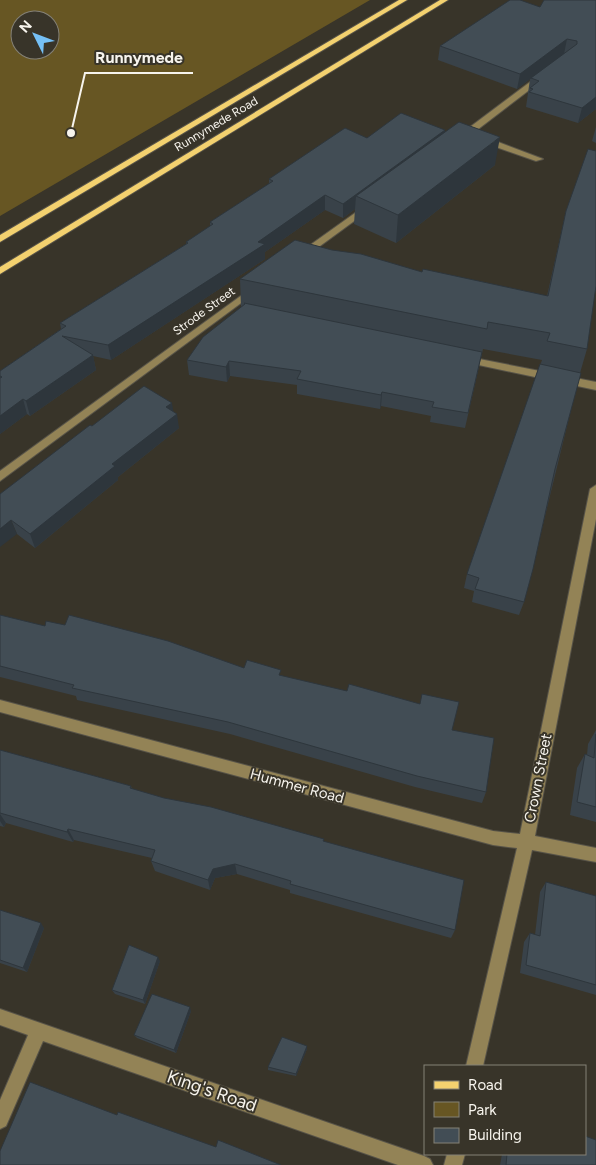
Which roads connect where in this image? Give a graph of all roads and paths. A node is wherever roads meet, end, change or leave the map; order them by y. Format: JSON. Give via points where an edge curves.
{"nodes":[{"id":1,"x":404,"y":0,"type":"edge"},
{"id":2,"x":444,"y":0,"type":"edge"},
{"id":3,"x":553,"y":69,"type":"edge"},
{"id":4,"x":467,"y":134,"type":"junction"},
{"id":5,"x":451,"y":146,"type":"edge"},
{"id":6,"x":539,"y":159,"type":"dead end"},
{"id":7,"x":379,"y":198,"type":"edge"},
{"id":8,"x":0,"y":239,"type":"edge"},
{"id":9,"x":291,"y":262,"type":"edge"},
{"id":10,"x":0,"y":271,"type":"edge"},
{"id":11,"x":259,"y":286,"type":"edge"},
{"id":12,"x":227,"y":309,"type":"junction"},
{"id":13,"x":241,"y":312,"type":"edge"},
{"id":14,"x":452,"y":356,"type":"edge"},
{"id":15,"x":596,"y":386,"type":"edge"},
{"id":16,"x":0,"y":477,"type":"edge"},
{"id":17,"x":596,"y":489,"type":"edge"},
{"id":18,"x":0,"y":706,"type":"edge"},
{"id":19,"x":526,"y":843,"type":"junction"},
{"id":20,"x":596,"y":856,"type":"edge"},
{"id":21,"x":0,"y":1017,"type":"edge"},
{"id":22,"x":39,"y":1030,"type":"junction"},
{"id":23,"x":475,"y":1065,"type":"edge"},
{"id":24,"x":0,"y":1120,"type":"edge"},
{"id":25,"x":424,"y":1165,"type":"edge"}],
"edges":[{"from":1,"to":8,"type":"main road","name":"Runnymede Road"},
{"from":2,"to":10,"type":"main road","name":"Runnymede Road"},
{"from":3,"to":4,"type":"street"},
{"from":4,"to":5,"type":"street"},
{"from":4,"to":6,"type":"street"},
{"from":7,"to":9,"type":"street"},
{"from":11,"to":12,"type":"street","name":"Strode Street"},
{"from":12,"to":13,"type":"street"},
{"from":12,"to":16,"type":"street","name":"Strode Street"},
{"from":14,"to":15,"type":"street"},
{"from":17,"to":19,"type":"street","name":"Crown Street"},
{"from":18,"to":19,"type":"street","name":"Hummer Road","via":[[493,838]]},
{"from":19,"to":20,"type":"street","name":"Hummer Road"},
{"from":19,"to":23,"type":"street","name":"Crown Street"},
{"from":21,"to":22,"type":"street","name":"King's Road"},
{"from":22,"to":24,"type":"street"},
{"from":22,"to":25,"type":"street","name":"King's Road"}]}
